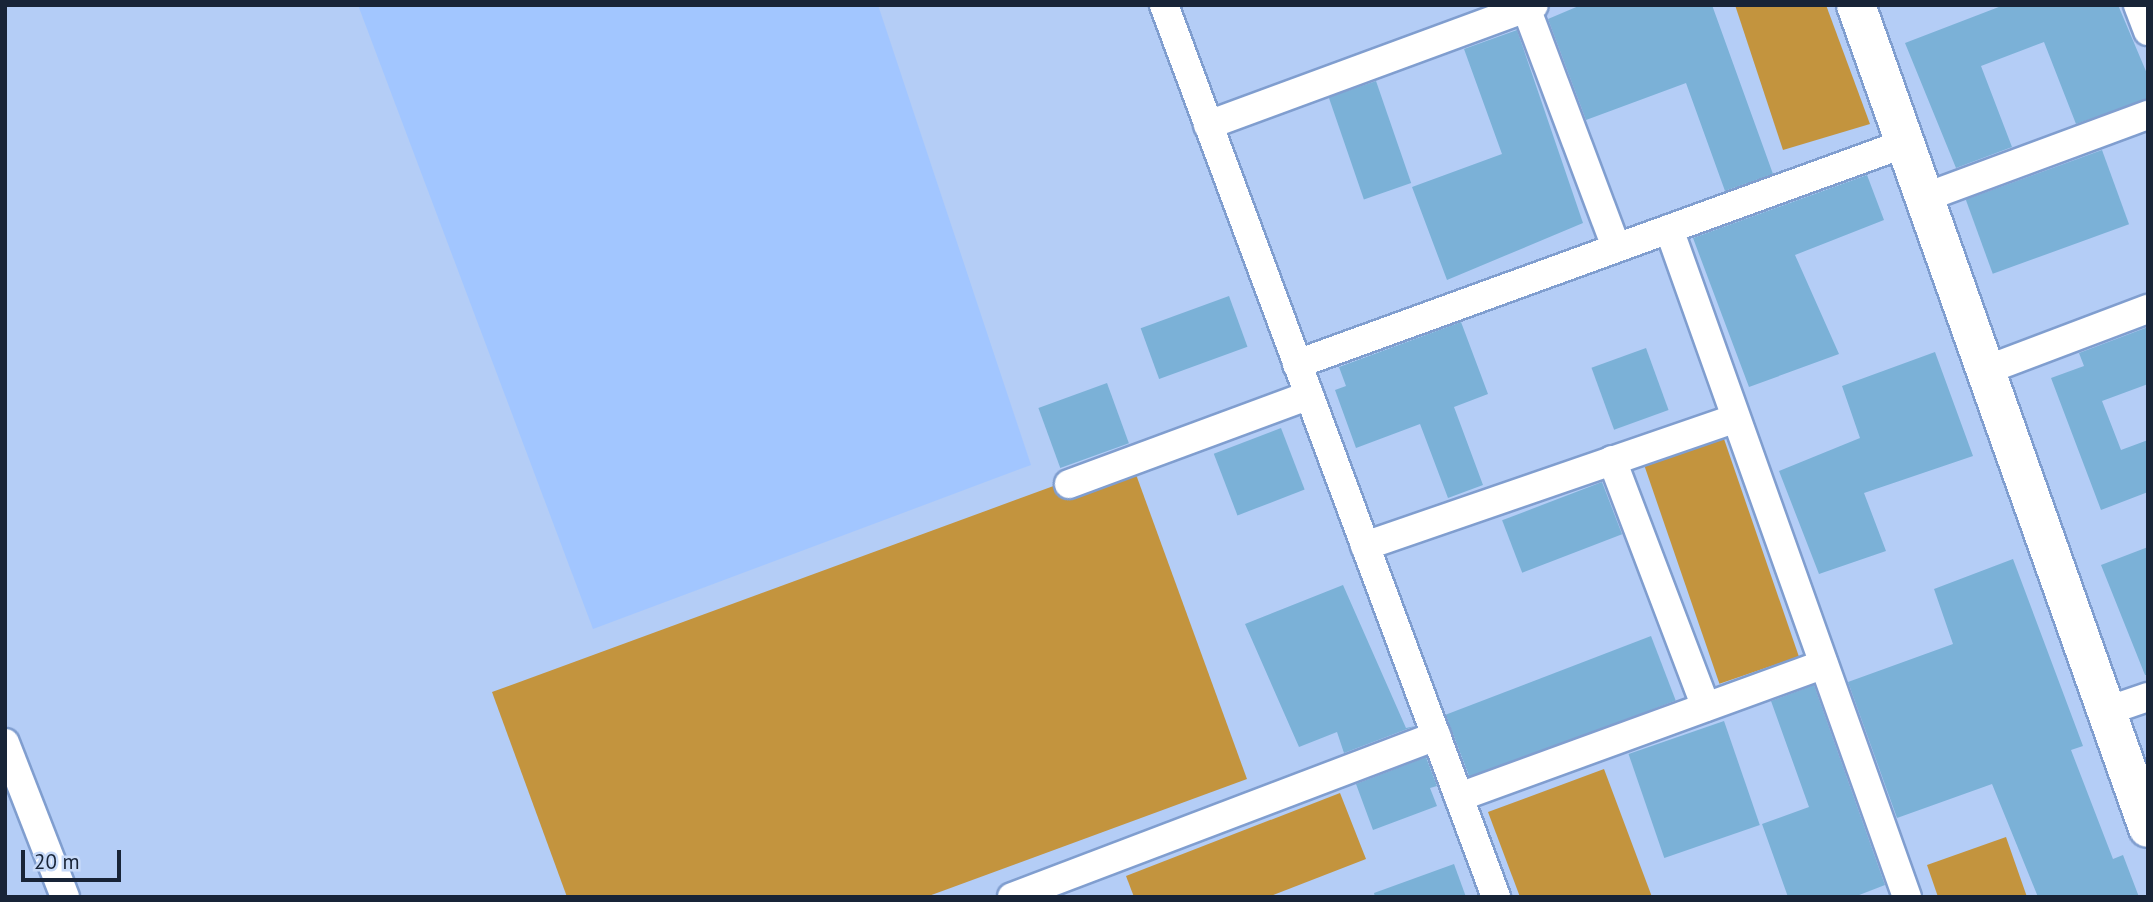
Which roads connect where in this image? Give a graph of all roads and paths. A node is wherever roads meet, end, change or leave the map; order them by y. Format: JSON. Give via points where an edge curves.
{"nodes":[{"id":1,"x":1164,"y":5,"type":"edge"},
{"id":2,"x":1856,"y":5,"type":"edge"},
{"id":3,"x":2138,"y":5,"type":"edge"},
{"id":4,"x":1529,"y":6,"type":"edge"},
{"id":5,"x":2148,"y":31,"type":"edge"},
{"id":6,"x":2148,"y":115,"type":"edge"},
{"id":7,"x":1209,"y":125,"type":"junction"},
{"id":8,"x":1906,"y":143,"type":"junction"},
{"id":9,"x":1926,"y":197,"type":"junction"},
{"id":10,"x":1669,"y":229,"type":"junction"},
{"id":11,"x":1616,"y":247,"type":"junction"},
{"id":12,"x":2148,"y":309,"type":"edge"},
{"id":13,"x":1297,"y":364,"type":"junction"},
{"id":14,"x":1989,"y":369,"type":"junction"},
{"id":15,"x":1309,"y":394,"type":"junction"},
{"id":16,"x":1736,"y":418,"type":"junction"},
{"id":17,"x":1612,"y":460,"type":"junction"},
{"id":18,"x":1069,"y":484,"type":"dead end"},
{"id":19,"x":1365,"y":546,"type":"junction"},
{"id":20,"x":1824,"y":664,"type":"junction"},
{"id":21,"x":2148,"y":697,"type":"edge"},
{"id":22,"x":1706,"y":708,"type":"junction"},
{"id":23,"x":2107,"y":711,"type":"junction"},
{"id":24,"x":1436,"y":736,"type":"junction"},
{"id":25,"x":5,"y":743,"type":"edge"},
{"id":26,"x":1459,"y":797,"type":"junction"},
{"id":27,"x":2148,"y":828,"type":"edge"},
{"id":28,"x":1900,"y":894,"type":"edge"},
{"id":29,"x":65,"y":897,"type":"edge"},
{"id":30,"x":1012,"y":897,"type":"edge"},
{"id":31,"x":1496,"y":897,"type":"edge"}],
"edges":[{"from":1,"to":7,"type":"street"},
{"from":2,"to":8,"type":"street"},
{"from":3,"to":5,"type":"street"},
{"from":4,"to":7,"type":"street"},
{"from":4,"to":11,"type":"street"},
{"from":6,"to":9,"type":"street"},
{"from":7,"to":13,"type":"street"},
{"from":8,"to":9,"type":"street"},
{"from":8,"to":10,"type":"street"},
{"from":9,"to":14,"type":"street"},
{"from":10,"to":11,"type":"street"},
{"from":10,"to":16,"type":"street"},
{"from":11,"to":13,"type":"street"},
{"from":12,"to":14,"type":"street"},
{"from":13,"to":15,"type":"street"},
{"from":14,"to":23,"type":"street"},
{"from":15,"to":18,"type":"street"},
{"from":15,"to":19,"type":"street"},
{"from":16,"to":17,"type":"street"},
{"from":16,"to":20,"type":"street"},
{"from":17,"to":19,"type":"street"},
{"from":17,"to":22,"type":"street"},
{"from":19,"to":24,"type":"street"},
{"from":20,"to":22,"type":"street"},
{"from":20,"to":28,"type":"street"},
{"from":21,"to":23,"type":"street"},
{"from":22,"to":26,"type":"street"},
{"from":23,"to":27,"type":"street"},
{"from":24,"to":26,"type":"street"},
{"from":24,"to":30,"type":"street"},
{"from":25,"to":29,"type":"street"},
{"from":26,"to":31,"type":"street"}]}
